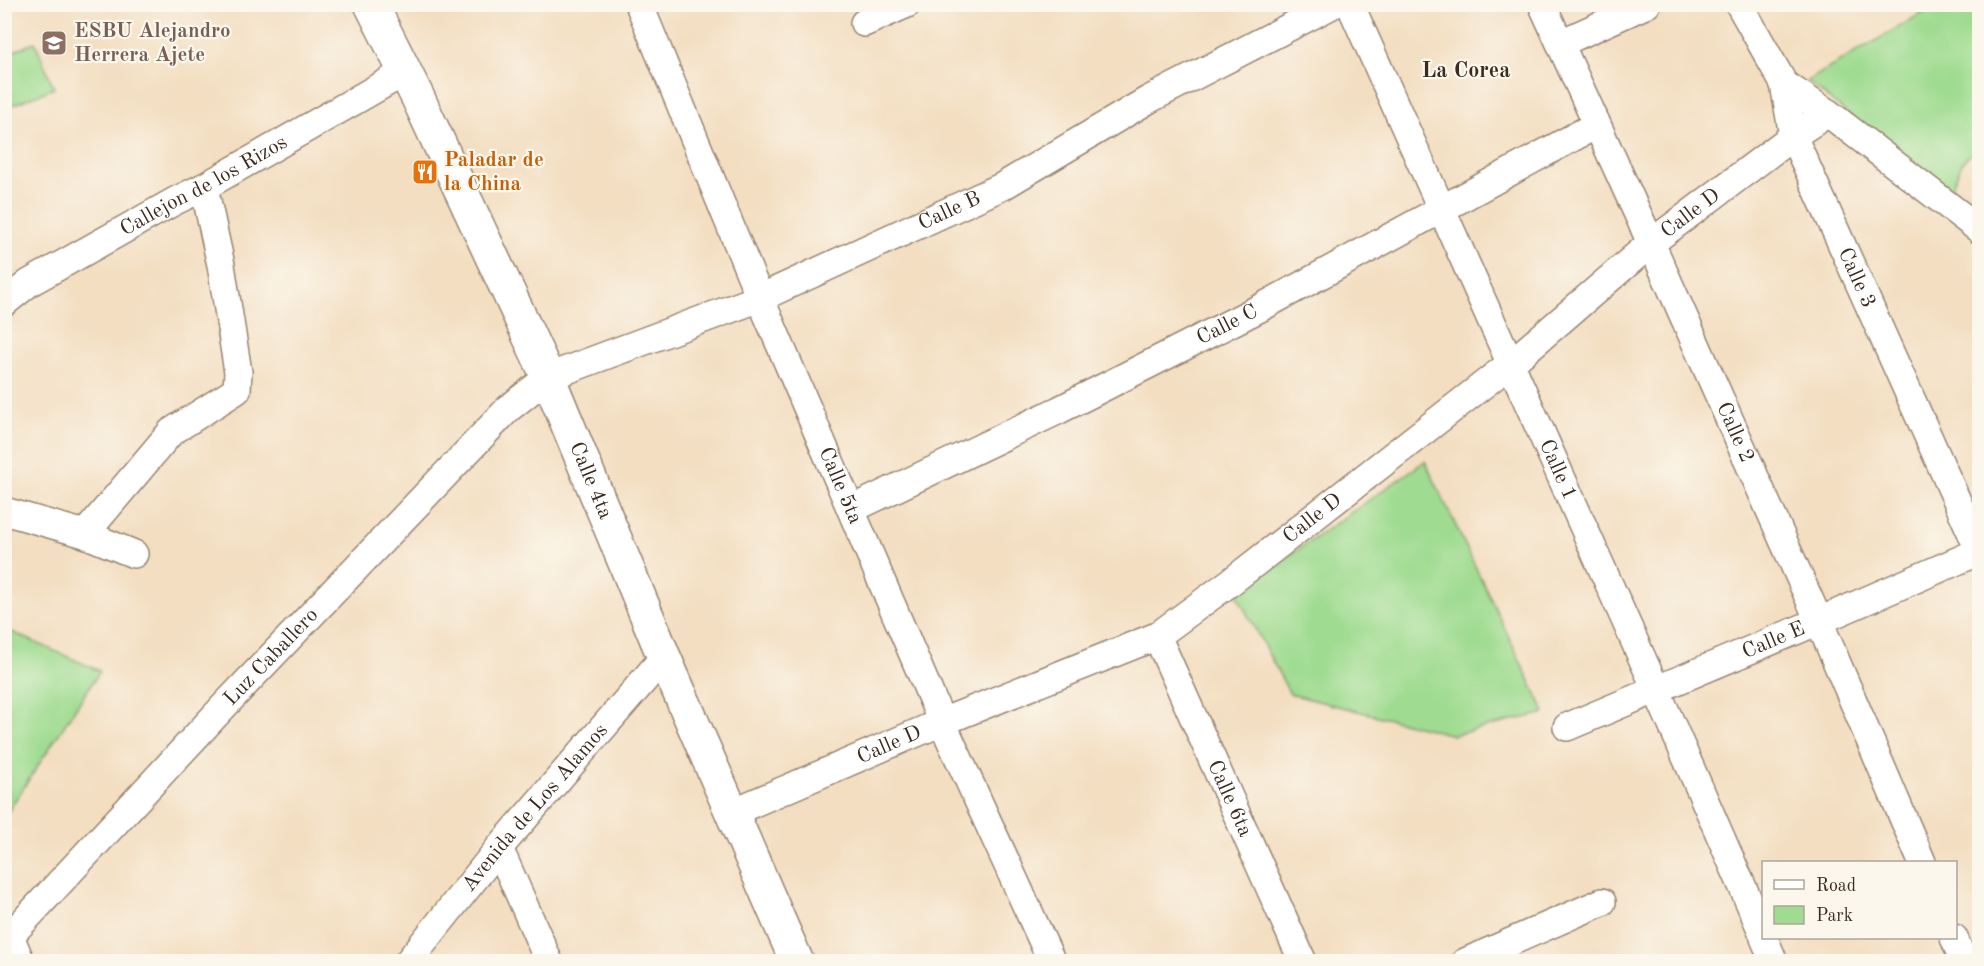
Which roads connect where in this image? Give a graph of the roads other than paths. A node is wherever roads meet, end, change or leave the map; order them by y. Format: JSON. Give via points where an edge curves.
{"nodes":[{"id":1,"x":371,"y":4,"type":"edge"},
{"id":2,"x":639,"y":4,"type":"edge"},
{"id":3,"x":907,"y":4,"type":"edge"},
{"id":4,"x":1334,"y":4,"type":"edge"},
{"id":5,"x":1350,"y":4,"type":"edge"},
{"id":6,"x":1542,"y":4,"type":"edge"},
{"id":7,"x":1647,"y":4,"type":"edge"},
{"id":8,"x":1739,"y":4,"type":"edge"},
{"id":9,"x":864,"y":23,"type":"dead end"},
{"id":10,"x":1561,"y":43,"type":"junction"},
{"id":11,"x":405,"y":72,"type":"junction"},
{"id":12,"x":1784,"y":84,"type":"junction"},
{"id":13,"x":1828,"y":113,"type":"junction"},
{"id":14,"x":1596,"y":125,"type":"junction"},
{"id":15,"x":1793,"y":136,"type":"junction"},
{"id":16,"x":204,"y":188,"type":"junction"},
{"id":17,"x":1442,"y":209,"type":"junction"},
{"id":18,"x":1980,"y":230,"type":"edge"},
{"id":19,"x":1651,"y":243,"type":"junction"},
{"id":20,"x":760,"y":298,"type":"junction"},
{"id":21,"x":4,"y":303,"type":"edge"},
{"id":22,"x":1510,"y":364,"type":"junction"},
{"id":23,"x":548,"y":377,"type":"junction"},
{"id":24,"x":852,"y":509,"type":"junction"},
{"id":25,"x":4,"y":511,"type":"edge"},
{"id":26,"x":85,"y":534,"type":"junction"},
{"id":27,"x":1979,"y":551,"type":"edge"},
{"id":28,"x":134,"y":554,"type":"dead end"},
{"id":29,"x":1819,"y":621,"type":"junction"},
{"id":30,"x":1157,"y":636,"type":"junction"},
{"id":31,"x":664,"y":657,"type":"junction"},
{"id":32,"x":1655,"y":690,"type":"junction"},
{"id":33,"x":942,"y":722,"type":"junction"},
{"id":34,"x":1567,"y":727,"type":"dead end"},
{"id":35,"x":733,"y":812,"type":"junction"},
{"id":36,"x":499,"y":848,"type":"junction"},
{"id":37,"x":1922,"y":861,"type":"edge"},
{"id":38,"x":1602,"y":902,"type":"dead end"},
{"id":39,"x":1954,"y":939,"type":"edge"},
{"id":40,"x":7,"y":941,"type":"edge"},
{"id":41,"x":1765,"y":950,"type":"edge"},
{"id":42,"x":21,"y":962,"type":"edge"},
{"id":43,"x":408,"y":962,"type":"edge"},
{"id":44,"x":549,"y":962,"type":"edge"},
{"id":45,"x":797,"y":962,"type":"edge"},
{"id":46,"x":1052,"y":962,"type":"edge"},
{"id":47,"x":1303,"y":962,"type":"edge"},
{"id":48,"x":1465,"y":962,"type":"edge"},
{"id":49,"x":1964,"y":962,"type":"edge"}],
"edges":[{"from":1,"to":11,"type":"main road","name":"Calle 4ta"},
{"from":2,"to":20,"type":"street","name":"Calle 5ta"},
{"from":3,"to":9,"type":"street"},
{"from":4,"to":20,"type":"street","name":"Calle B","via":[[1148,100],[1004,186]]},
{"from":5,"to":17,"type":"street","name":"Calle 1"},
{"from":6,"to":10,"type":"street","name":"Calle 2"},
{"from":7,"to":10,"type":"street"},
{"from":8,"to":12,"type":"street","name":"Calle 3"},
{"from":10,"to":14,"type":"street","name":"Calle 2"},
{"from":11,"to":16,"type":"street","name":"Callejon de los Rizos"},
{"from":11,"to":23,"type":"main road","name":"Calle 4ta"},
{"from":12,"to":13,"type":"street"},
{"from":12,"to":15,"type":"street","name":"Calle 3"},
{"from":13,"to":15,"type":"street","name":"Calle D"},
{"from":13,"to":18,"type":"street"},
{"from":14,"to":17,"type":"street","name":"Calle C"},
{"from":14,"to":19,"type":"street","name":"Calle 2"},
{"from":15,"to":19,"type":"street","name":"Calle D"},
{"from":15,"to":27,"type":"street","name":"Calle 3"},
{"from":16,"to":21,"type":"street","name":"Callejon de los Rizos","via":[[29,283]]},
{"from":16,"to":26,"type":"street","via":[[223,275],[238,372],[237,390],[171,432]]},
{"from":17,"to":22,"type":"street","name":"Calle 1"},
{"from":17,"to":24,"type":"street","name":"Calle C","via":[[1260,308]]},
{"from":19,"to":22,"type":"street","name":"Calle D"},
{"from":19,"to":29,"type":"street","name":"Calle 2"},
{"from":20,"to":23,"type":"street","name":"Calle B"},
{"from":20,"to":24,"type":"street","name":"Calle 5ta"},
{"from":22,"to":30,"type":"street","name":"Calle D"},
{"from":22,"to":32,"type":"street","name":"Calle 1"},
{"from":23,"to":31,"type":"main road","name":"Calle 4ta"},
{"from":23,"to":40,"type":"street","name":"Luz Caballero","via":[[508,409],[225,705]]},
{"from":24,"to":33,"type":"street","name":"Calle 5ta"},
{"from":25,"to":26,"type":"street"},
{"from":26,"to":28,"type":"street"},
{"from":27,"to":29,"type":"street","name":"Calle E"},
{"from":29,"to":32,"type":"street","name":"Calle E"},
{"from":29,"to":37,"type":"street","name":"Calle 2"},
{"from":30,"to":33,"type":"street","name":"Calle D"},
{"from":30,"to":47,"type":"street","name":"Calle 6ta"},
{"from":31,"to":35,"type":"main road","name":"Calle 4ta"},
{"from":31,"to":36,"type":"street","name":"Avenida de Los Alamos"},
{"from":32,"to":34,"type":"street","name":"Calle E"},
{"from":32,"to":41,"type":"street","name":"Calle 1"},
{"from":33,"to":35,"type":"street","name":"Calle D"},
{"from":33,"to":46,"type":"street","name":"Calle 5ta"},
{"from":35,"to":45,"type":"main road","name":"Calle 4ta"},
{"from":36,"to":43,"type":"street","name":"Avenida de Los Alamos"},
{"from":36,"to":44,"type":"street"},
{"from":38,"to":48,"type":"street"},
{"from":39,"to":49,"type":"street"},
{"from":40,"to":42,"type":"street"}]}
